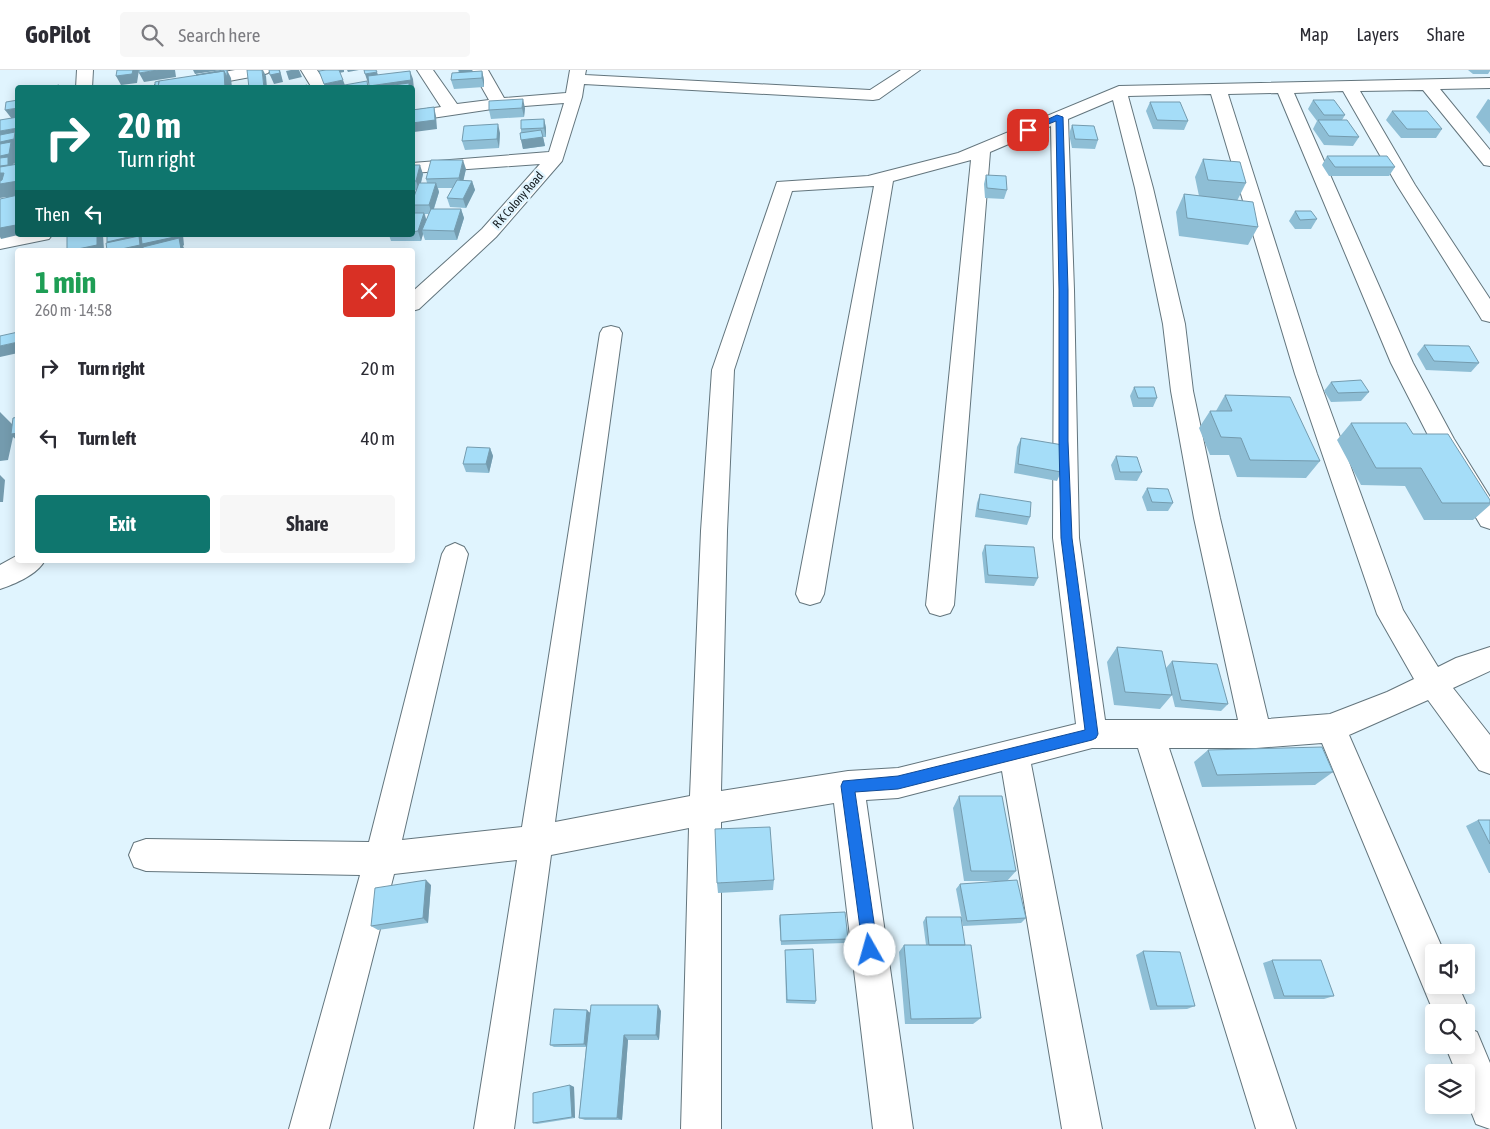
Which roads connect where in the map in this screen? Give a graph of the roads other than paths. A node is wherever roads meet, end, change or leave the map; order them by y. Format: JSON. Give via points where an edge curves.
{"nodes":[{"id":1,"x":85,"y":70,"type":"edge"},
{"id":2,"x":262,"y":70,"type":"edge"},
{"id":3,"x":309,"y":70,"type":"edge"},
{"id":4,"x":426,"y":70,"type":"edge"},
{"id":5,"x":480,"y":70,"type":"edge"},
{"id":6,"x":912,"y":70,"type":"edge"},
{"id":7,"x":1433,"y":80,"type":"edge"},
{"id":8,"x":576,"y":82,"type":"edge"},
{"id":9,"x":1490,"y":83,"type":"edge"},
{"id":10,"x":84,"y":85,"type":"edge"},
{"id":11,"x":178,"y":85,"type":"edge"},
{"id":12,"x":319,"y":85,"type":"edge"},
{"id":13,"x":1349,"y":87,"type":"junction"},
{"id":14,"x":1284,"y":88,"type":"junction"},
{"id":15,"x":1218,"y":89,"type":"junction"},
{"id":16,"x":1119,"y":91,"type":"junction"},
{"id":17,"x":499,"y":103,"type":"junction"},
{"id":18,"x":452,"y":110,"type":"junction"},
{"id":19,"x":415,"y":116,"type":"edge"},
{"id":20,"x":1059,"y":117,"type":"junction"},
{"id":21,"x":981,"y":150,"type":"junction"},
{"id":22,"x":556,"y":157,"type":"junction"},
{"id":23,"x":1490,"y":161,"type":"edge"},
{"id":24,"x":415,"y":168,"type":"edge"},
{"id":25,"x":885,"y":177,"type":"junction"},
{"id":26,"x":32,"y":237,"type":"edge"},
{"id":27,"x":0,"y":243,"type":"edge"},
{"id":28,"x":415,"y":301,"type":"edge"},
{"id":29,"x":1490,"y":315,"type":"edge"},
{"id":30,"x":611,"y":333,"type":"dead end"},
{"id":31,"x":1490,"y":519,"type":"edge"},
{"id":32,"x":455,"y":554,"type":"dead end"},
{"id":33,"x":27,"y":563,"type":"edge"},
{"id":34,"x":0,"y":578,"type":"edge"},
{"id":35,"x":810,"y":594,"type":"dead end"},
{"id":36,"x":940,"y":605,"type":"dead end"},
{"id":37,"x":1490,"y":660,"type":"edge"},
{"id":38,"x":1433,"y":684,"type":"junction"},
{"id":39,"x":1331,"y":728,"type":"junction"},
{"id":40,"x":1092,"y":734,"type":"junction"},
{"id":41,"x":1148,"y":734,"type":"junction"},
{"id":42,"x":1256,"y":734,"type":"junction"},
{"id":43,"x":1014,"y":754,"type":"junction"},
{"id":44,"x":1490,"y":760,"type":"edge"},
{"id":45,"x":848,"y":786,"type":"junction"},
{"id":46,"x":705,"y":810,"type":"junction"},
{"id":47,"x":537,"y":842,"type":"junction"},
{"id":48,"x":146,"y":855,"type":"dead end"},
{"id":49,"x":381,"y":860,"type":"junction"},
{"id":50,"x":1425,"y":949,"type":"edge"},
{"id":51,"x":1468,"y":1054,"type":"edge"},
{"id":52,"x":1490,"y":1110,"type":"edge"},
{"id":53,"x":309,"y":1129,"type":"edge"},
{"id":54,"x":494,"y":1129,"type":"edge"},
{"id":55,"x":702,"y":1129,"type":"edge"},
{"id":56,"x":893,"y":1129,"type":"edge"},
{"id":57,"x":1082,"y":1129,"type":"edge"},
{"id":58,"x":1276,"y":1129,"type":"edge"}],
"edges":[{"from":1,"to":10,"type":"street"},
{"from":2,"to":11,"type":"street"},
{"from":3,"to":12,"type":"street"},
{"from":4,"to":18,"type":"street"},
{"from":5,"to":17,"type":"street"},
{"from":6,"to":8,"type":"street","via":[[873,95]]},
{"from":7,"to":9,"type":"street"},
{"from":7,"to":13,"type":"street"},
{"from":7,"to":23,"type":"street"},
{"from":8,"to":17,"type":"street"},
{"from":8,"to":22,"type":"street","name":"R K Colony Road"},
{"from":13,"to":14,"type":"street"},
{"from":13,"to":29,"type":"street","via":[[1406,185]]},
{"from":14,"to":15,"type":"street"},
{"from":14,"to":31,"type":"street","via":[[1402,362],[1444,443]]},
{"from":15,"to":16,"type":"street"},
{"from":15,"to":38,"type":"street","via":[[1306,374],[1391,614]]},
{"from":16,"to":20,"type":"street"},
{"from":16,"to":42,"type":"street","via":[[1174,324],[1182,391],[1205,508]]},
{"from":17,"to":18,"type":"street"},
{"from":18,"to":19,"type":"street"},
{"from":20,"to":21,"type":"street"},
{"from":20,"to":40,"type":"street","via":[[1066,538]]},
{"from":21,"to":25,"type":"street"},
{"from":21,"to":36,"type":"street"},
{"from":22,"to":24,"type":"street"},
{"from":22,"to":28,"type":"street","name":"R K Colony Road","via":[[489,233]]},
{"from":25,"to":35,"type":"street"},
{"from":25,"to":46,"type":"street","via":[[868,182],[784,186],[723,370]]},
{"from":26,"to":27,"type":"street"},
{"from":30,"to":47,"type":"street"},
{"from":32,"to":49,"type":"street"},
{"from":33,"to":34,"type":"street"},
{"from":37,"to":38,"type":"street","via":[[1466,667]]},
{"from":38,"to":39,"type":"street"},
{"from":38,"to":44,"type":"street"},
{"from":39,"to":42,"type":"street"},
{"from":39,"to":50,"type":"street"},
{"from":40,"to":41,"type":"street"},
{"from":40,"to":43,"type":"street"},
{"from":41,"to":42,"type":"street"},
{"from":41,"to":58,"type":"street"},
{"from":43,"to":45,"type":"street","via":[[898,782]]},
{"from":43,"to":57,"type":"street"},
{"from":45,"to":46,"type":"street"},
{"from":45,"to":56,"type":"street"},
{"from":46,"to":47,"type":"street"},
{"from":46,"to":55,"type":"street"},
{"from":47,"to":49,"type":"street"},
{"from":47,"to":54,"type":"street"},
{"from":48,"to":49,"type":"street"},
{"from":49,"to":53,"type":"street"},
{"from":51,"to":52,"type":"street"}]}
